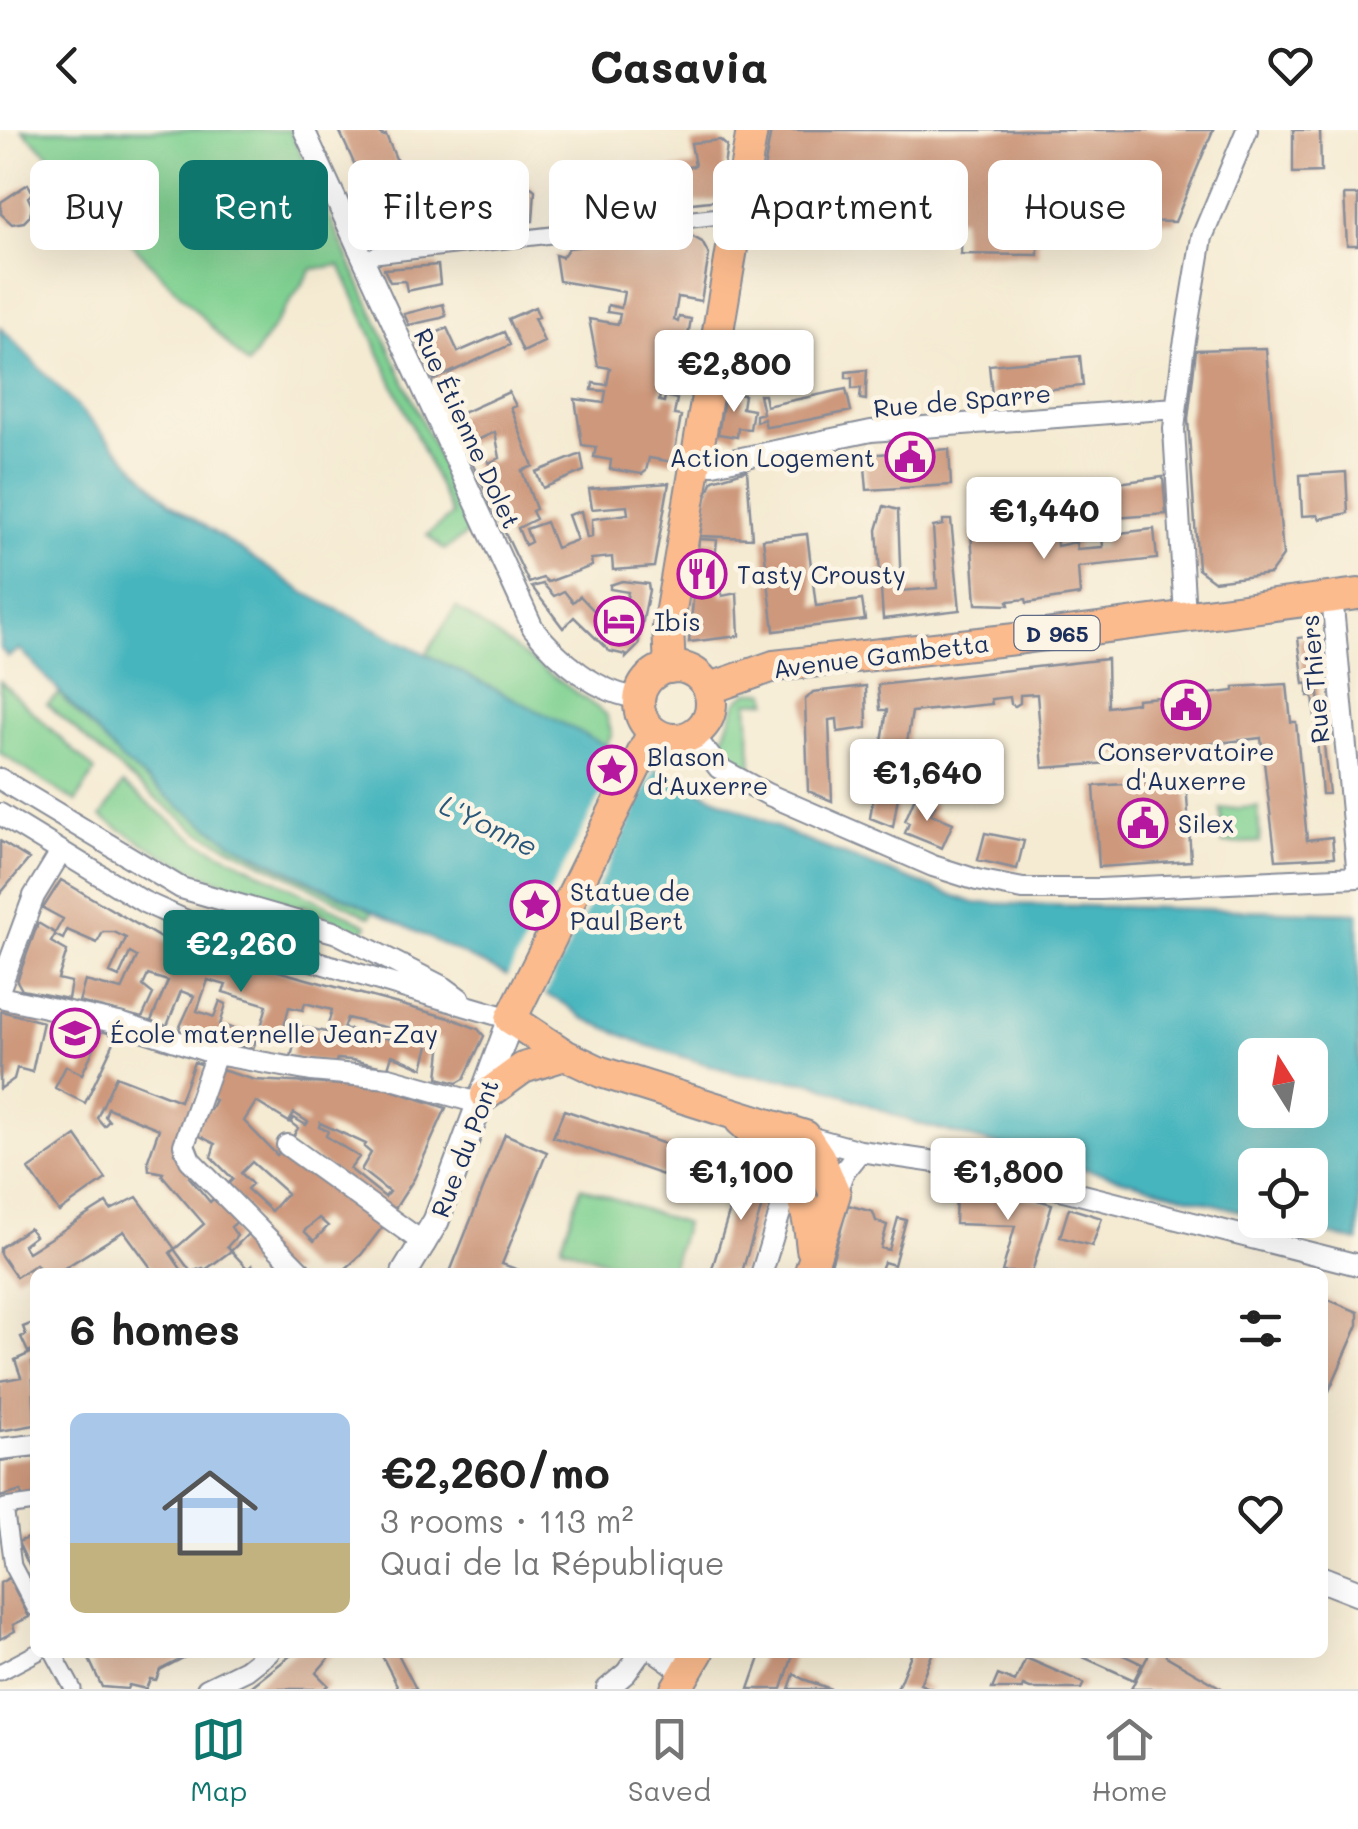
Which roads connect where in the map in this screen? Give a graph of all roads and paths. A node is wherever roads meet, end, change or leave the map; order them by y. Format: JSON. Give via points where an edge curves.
{"nodes":[{"id":1,"x":304,"y":130,"type":"edge"},
{"id":2,"x":752,"y":130,"type":"edge"},
{"id":3,"x":1247,"y":130,"type":"edge"},
{"id":4,"x":747,"y":160,"type":"edge"},
{"id":5,"x":713,"y":217,"type":"edge"},
{"id":6,"x":731,"y":250,"type":"edge"},
{"id":7,"x":375,"y":255,"type":"dead end"},
{"id":8,"x":1176,"y":408,"type":"junction"},
{"id":9,"x":694,"y":463,"type":"junction"},
{"id":10,"x":1351,"y":595,"type":"edge"},
{"id":11,"x":1185,"y":615,"type":"junction"},
{"id":12,"x":670,"y":668,"type":"junction"},
{"id":13,"x":708,"y":689,"type":"junction"},
{"id":14,"x":640,"y":698,"type":"junction"},
{"id":15,"x":653,"y":732,"type":"junction"},
{"id":16,"x":693,"y":735,"type":"junction"},
{"id":17,"x":0,"y":779,"type":"edge"},
{"id":18,"x":0,"y":814,"type":"edge"},
{"id":19,"x":61,"y":852,"type":"junction"},
{"id":20,"x":1358,"y":877,"type":"edge"},
{"id":21,"x":0,"y":988,"type":"edge"},
{"id":22,"x":0,"y":997,"type":"edge"},
{"id":23,"x":470,"y":1006,"type":"junction"},
{"id":24,"x":517,"y":1006,"type":"junction"},
{"id":25,"x":216,"y":1054,"type":"junction"},
{"id":26,"x":565,"y":1056,"type":"junction"},
{"id":27,"x":484,"y":1099,"type":"junction"},
{"id":28,"x":736,"y":1116,"type":"junction"},
{"id":29,"x":805,"y":1136,"type":"junction"},
{"id":30,"x":287,"y":1146,"type":"dead end"},
{"id":31,"x":860,"y":1150,"type":"junction"},
{"id":32,"x":792,"y":1173,"type":"junction"},
{"id":33,"x":835,"y":1194,"type":"junction"},
{"id":34,"x":425,"y":1244,"type":"junction"},
{"id":35,"x":1358,"y":1266,"type":"edge"},
{"id":36,"x":812,"y":1267,"type":"edge"},
{"id":37,"x":297,"y":1268,"type":"edge"},
{"id":38,"x":408,"y":1268,"type":"edge"},
{"id":39,"x":763,"y":1268,"type":"edge"},
{"id":40,"x":30,"y":1446,"type":"edge"},
{"id":41,"x":0,"y":1449,"type":"edge"},
{"id":42,"x":30,"y":1504,"type":"edge"},
{"id":43,"x":7,"y":1568,"type":"edge"},
{"id":44,"x":1328,"y":1581,"type":"edge"},
{"id":45,"x":1358,"y":1593,"type":"edge"},
{"id":46,"x":30,"y":1601,"type":"edge"},
{"id":47,"x":30,"y":1656,"type":"edge"},
{"id":48,"x":56,"y":1658,"type":"edge"},
{"id":49,"x":261,"y":1658,"type":"edge"},
{"id":50,"x":637,"y":1658,"type":"edge"},
{"id":51,"x":664,"y":1658,"type":"edge"},
{"id":52,"x":0,"y":1672,"type":"edge"},
{"id":53,"x":689,"y":1676,"type":"edge"},
{"id":54,"x":72,"y":1689,"type":"edge"},
{"id":55,"x":207,"y":1689,"type":"edge"},
{"id":56,"x":608,"y":1689,"type":"edge"}],
"edges":[{"from":1,"to":14,"type":"street","name":"Rue Étienne Dolet","via":[[533,628],[554,654],[599,684]]},
{"from":2,"to":4,"type":"main road"},
{"from":3,"to":8,"type":"street","via":[[1202,236]]},
{"from":5,"to":7,"type":"street"},
{"from":6,"to":9,"type":"main road"},
{"from":8,"to":9,"type":"street","name":"Rue de Sparre","via":[[871,431]]},
{"from":8,"to":11,"type":"street"},
{"from":9,"to":12,"type":"main road","via":[[668,627]]},
{"from":10,"to":11,"type":"main road","name":"Avenue Gambetta","number":"D 965"},
{"from":10,"to":20,"type":"street","name":"Rue Thiers"},
{"from":11,"to":13,"type":"main road","name":"Avenue Gambetta","number":"D 965","via":[[774,666]]},
{"from":12,"to":13,"type":"main road","via":[[696,674]]},
{"from":12,"to":14,"type":"main road","via":[[650,678]]},
{"from":13,"to":16,"type":"main road","via":[[711,710]]},
{"from":14,"to":15,"type":"main road"},
{"from":15,"to":16,"type":"main road","via":[[673,739]]},
{"from":15,"to":24,"type":"main road"},
{"from":16,"to":20,"type":"street","via":[[724,772],[976,880],[1023,889],[1100,889]]},
{"from":17,"to":23,"type":"street","via":[[181,888],[337,934]]},
{"from":18,"to":19,"type":"street"},
{"from":19,"to":21,"type":"street","via":[[34,896]]},
{"from":19,"to":23,"type":"street","via":[[202,928]]},
{"from":22,"to":25,"type":"street","via":[[124,1024]]},
{"from":23,"to":24,"type":"street"},
{"from":24,"to":26,"type":"main road"},
{"from":24,"to":27,"type":"street","name":"Rue du Pont"},
{"from":25,"to":27,"type":"street"},
{"from":25,"to":37,"type":"street","via":[[184,1145],[190,1160]]},
{"from":26,"to":27,"type":"main road","via":[[523,1068]]},
{"from":26,"to":28,"type":"main road"},
{"from":27,"to":34,"type":"street","name":"Rue du Pont"},
{"from":28,"to":29,"type":"main road"},
{"from":28,"to":32,"type":"main road"},
{"from":29,"to":31,"type":"street"},
{"from":29,"to":33,"type":"main road"},
{"from":30,"to":34,"type":"street"},
{"from":31,"to":33,"type":"street"},
{"from":31,"to":35,"type":"street","via":[[978,1168]]},
{"from":32,"to":36,"type":"main road","via":[[808,1213]]},
{"from":32,"to":39,"type":"street"},
{"from":33,"to":36,"type":"main road"},
{"from":34,"to":38,"type":"street","name":"Rue du Pont"},
{"from":40,"to":41,"type":"street"},
{"from":42,"to":43,"type":"street","via":[[5,1507]]},
{"from":43,"to":46,"type":"street"},
{"from":44,"to":45,"type":"street"},
{"from":47,"to":52,"type":"street"},
{"from":48,"to":54,"type":"street"},
{"from":49,"to":55,"type":"street"},
{"from":50,"to":56,"type":"street"},
{"from":51,"to":53,"type":"street"}]}
